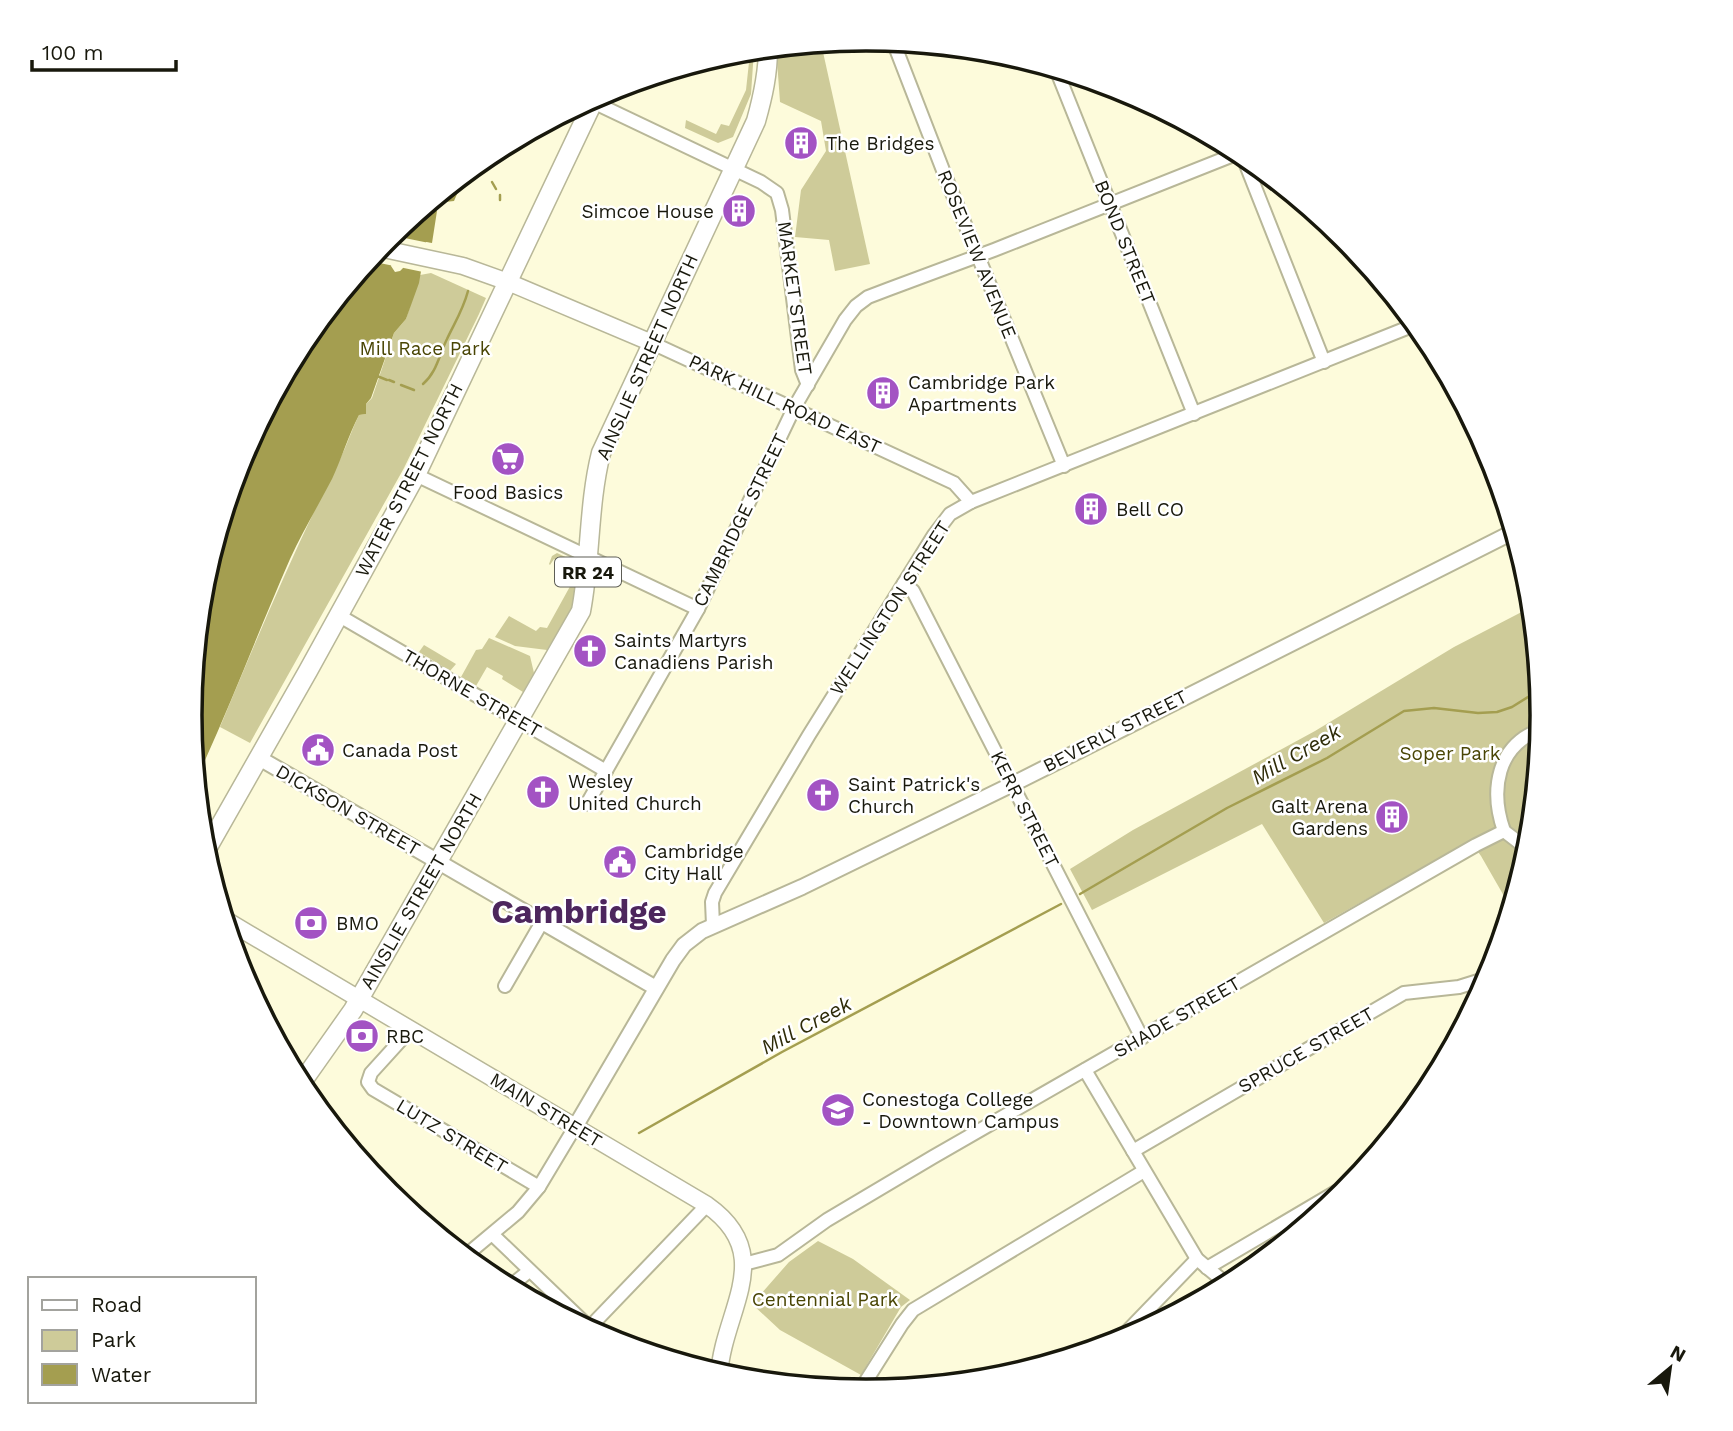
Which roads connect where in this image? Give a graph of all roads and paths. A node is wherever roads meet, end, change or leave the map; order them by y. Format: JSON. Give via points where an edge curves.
{"nodes":[{"id":1,"x":901,"y":52,"type":"edge"},
{"id":2,"x":768,"y":58,"type":"edge"},
{"id":3,"x":1060,"y":80,"type":"edge"},
{"id":4,"x":605,"y":104,"type":"edge"},
{"id":5,"x":588,"y":112,"type":"edge"},
{"id":6,"x":1227,"y":157,"type":"edge"},
{"id":7,"x":734,"y":170,"type":"junction"},
{"id":8,"x":1249,"y":172,"type":"edge"},
{"id":9,"x":1110,"y":204,"type":"junction"},
{"id":10,"x":391,"y":250,"type":"edge"},
{"id":11,"x":978,"y":254,"type":"junction"},
{"id":12,"x":508,"y":282,"type":"junction"},
{"id":13,"x":1406,"y":328,"type":"edge"},
{"id":14,"x":652,"y":343,"type":"junction"},
{"id":15,"x":1324,"y":362,"type":"junction"},
{"id":16,"x":808,"y":385,"type":"junction"},
{"id":17,"x":794,"y":408,"type":"junction"},
{"id":18,"x":1194,"y":414,"type":"junction"},
{"id":19,"x":1064,"y":466,"type":"junction"},
{"id":20,"x":416,"y":475,"type":"junction"},
{"id":21,"x":971,"y":502,"type":"junction"},
{"id":22,"x":1506,"y":535,"type":"edge"},
{"id":23,"x":589,"y":558,"type":"junction"},
{"id":24,"x":904,"y":583,"type":"junction"},
{"id":25,"x":698,"y":609,"type":"junction"},
{"id":26,"x":338,"y":615,"type":"junction"},
{"id":27,"x":519,"y":720,"type":"junction"},
{"id":28,"x":1531,"y":734,"type":"edge"},
{"id":29,"x":259,"y":758,"type":"junction"},
{"id":30,"x":606,"y":771,"type":"junction"},
{"id":31,"x":1012,"y":784,"type":"junction"},
{"id":32,"x":587,"y":804,"type":"dead end"},
{"id":33,"x":1504,"y":831,"type":"junction"},
{"id":34,"x":213,"y":837,"type":"edge"},
{"id":35,"x":1519,"y":842,"type":"edge"},
{"id":36,"x":438,"y":862,"type":"junction"},
{"id":37,"x":542,"y":922,"type":"junction"},
{"id":38,"x":713,"y":925,"type":"junction"},
{"id":39,"x":236,"y":926,"type":"edge"},
{"id":40,"x":1476,"y":982,"type":"edge"},
{"id":41,"x":505,"y":986,"type":"dead end"},
{"id":42,"x":656,"y":988,"type":"junction"},
{"id":43,"x":359,"y":998,"type":"junction"},
{"id":44,"x":410,"y":1030,"type":"junction"},
{"id":45,"x":1142,"y":1038,"type":"junction"},
{"id":46,"x":1085,"y":1070,"type":"junction"},
{"id":47,"x":308,"y":1075,"type":"edge"},
{"id":48,"x":575,"y":1127,"type":"junction"},
{"id":49,"x":1133,"y":1151,"type":"junction"},
{"id":50,"x":1144,"y":1171,"type":"junction"},
{"id":51,"x":539,"y":1187,"type":"junction"},
{"id":52,"x":1325,"y":1197,"type":"edge"},
{"id":53,"x":707,"y":1205,"type":"junction"},
{"id":54,"x":493,"y":1235,"type":"junction"},
{"id":55,"x":472,"y":1250,"type":"edge"},
{"id":56,"x":744,"y":1264,"type":"junction"},
{"id":57,"x":1202,"y":1264,"type":"junction"},
{"id":58,"x":529,"y":1271,"type":"junction"},
{"id":59,"x":1219,"y":1278,"type":"edge"},
{"id":60,"x":517,"y":1281,"type":"edge"},
{"id":61,"x":571,"y":1311,"type":"edge"},
{"id":62,"x":593,"y":1321,"type":"edge"},
{"id":63,"x":1140,"y":1321,"type":"edge"},
{"id":64,"x":720,"y":1364,"type":"edge"},
{"id":65,"x":867,"y":1380,"type":"edge"}],
"edges":[{"from":1,"to":11,"type":"street","name":"ROSEVIEW AVENUE"},
{"from":2,"to":7,"type":"main road","name":"AINSLIE STREET NORTH","number":"RR 24","via":[[765,93]]},
{"from":3,"to":9,"type":"street","name":"BOND STREET"},
{"from":4,"to":7,"type":"street"},
{"from":5,"to":12,"type":"main road","name":"WATER STREET NORTH"},
{"from":6,"to":9,"type":"street","name":"CAMBRIDGE STREET"},
{"from":7,"to":14,"type":"main road","name":"AINSLIE STREET NORTH","number":"RR 24"},
{"from":7,"to":16,"type":"street","name":"MARKET STREET","via":[[778,193],[802,370]]},
{"from":8,"to":15,"type":"street"},
{"from":9,"to":11,"type":"street","name":"CAMBRIDGE STREET"},
{"from":9,"to":18,"type":"street","name":"BOND STREET"},
{"from":10,"to":12,"type":"main road","name":"PARK HILL ROAD EAST","via":[[463,266]]},
{"from":11,"to":16,"type":"street","name":"CAMBRIDGE STREET","via":[[856,306]]},
{"from":11,"to":19,"type":"street","name":"ROSEVIEW AVENUE"},
{"from":12,"to":14,"type":"main road","name":"PARK HILL ROAD EAST"},
{"from":12,"to":20,"type":"main road","name":"WATER STREET NORTH"},
{"from":13,"to":15,"type":"street","name":"WELLINGTON STREET"},
{"from":14,"to":17,"type":"street","name":"PARK HILL ROAD EAST"},
{"from":14,"to":23,"type":"main road","name":"AINSLIE STREET NORTH","number":"RR 24","via":[[601,453]]},
{"from":15,"to":18,"type":"street","name":"WELLINGTON STREET"},
{"from":16,"to":17,"type":"street","name":"CAMBRIDGE STREET"},
{"from":17,"to":21,"type":"street","name":"PARK HILL ROAD EAST","via":[[954,483]]},
{"from":17,"to":25,"type":"street","name":"CAMBRIDGE STREET"},
{"from":18,"to":19,"type":"street","name":"WELLINGTON STREET"},
{"from":19,"to":21,"type":"street","name":"WELLINGTON STREET"},
{"from":20,"to":23,"type":"street"},
{"from":20,"to":26,"type":"main road","name":"WATER STREET NORTH"},
{"from":21,"to":24,"type":"street","name":"WELLINGTON STREET","via":[[945,519]]},
{"from":22,"to":31,"type":"street","name":"BEVERLY STREET"},
{"from":23,"to":25,"type":"street"},
{"from":23,"to":27,"type":"main road","name":"AINSLIE STREET NORTH","number":"RR 24","via":[[581,611]]},
{"from":24,"to":31,"type":"street","name":"KERR STREET","via":[[913,591]]},
{"from":24,"to":38,"type":"street","name":"WELLINGTON STREET","via":[[715,893]]},
{"from":25,"to":30,"type":"street","name":"CAMBRIDGE STREET"},
{"from":26,"to":27,"type":"street","name":"THORNE STREET"},
{"from":26,"to":29,"type":"main road","name":"WATER STREET NORTH"},
{"from":27,"to":30,"type":"street","name":"THORNE STREET"},
{"from":27,"to":36,"type":"main road","name":"AINSLIE STREET NORTH","number":"RR 24"},
{"from":28,"to":33,"type":"street","via":[[1516,745],[1497,782]]},
{"from":29,"to":34,"type":"main road","name":"WATER STREET NORTH"},
{"from":29,"to":36,"type":"street","name":"DICKSON STREET"},
{"from":30,"to":32,"type":"street","name":"CAMBRIDGE STREET"},
{"from":31,"to":38,"type":"street","name":"BEVERLY STREET","via":[[802,887]]},
{"from":31,"to":45,"type":"street","name":"KERR STREET"},
{"from":33,"to":35,"type":"street"},
{"from":33,"to":45,"type":"street","name":"SHADE STREET"},
{"from":36,"to":37,"type":"street","name":"DICKSON STREET"},
{"from":36,"to":43,"type":"main road","name":"AINSLIE STREET NORTH","number":"RR 24"},
{"from":37,"to":41,"type":"street"},
{"from":37,"to":42,"type":"street","name":"DICKSON STREET"},
{"from":38,"to":42,"type":"street","via":[[684,945]]},
{"from":39,"to":43,"type":"main road","name":"MAIN STREET"},
{"from":40,"to":49,"type":"street","name":"SPRUCE STREET","via":[[1404,993]]},
{"from":42,"to":48,"type":"street"},
{"from":43,"to":44,"type":"main road","name":"MAIN STREET"},
{"from":43,"to":47,"type":"main road","number":"RR 24"},
{"from":44,"to":48,"type":"main road","name":"MAIN STREET"},
{"from":44,"to":51,"type":"street","name":"LUTZ STREET","via":[[371,1073],[368,1082],[373,1089]]},
{"from":45,"to":46,"type":"street","name":"SHADE STREET"},
{"from":46,"to":49,"type":"street"},
{"from":46,"to":56,"type":"street","name":"SHADE STREET","via":[[827,1220],[778,1255]]},
{"from":48,"to":51,"type":"street"},
{"from":48,"to":53,"type":"main road","name":"MAIN STREET"},
{"from":49,"to":50,"type":"street"},
{"from":50,"to":57,"type":"street"},
{"from":50,"to":65,"type":"street","via":[[913,1310]]},
{"from":51,"to":54,"type":"street"},
{"from":52,"to":57,"type":"street"},
{"from":53,"to":56,"type":"main road","name":"MAIN STREET","via":[[730,1227]]},
{"from":53,"to":62,"type":"street"},
{"from":54,"to":55,"type":"street"},
{"from":54,"to":58,"type":"street"},
{"from":56,"to":64,"type":"main road","name":"MAIN STREET","via":[[743,1285]]},
{"from":57,"to":59,"type":"street"},
{"from":57,"to":63,"type":"street"},
{"from":58,"to":60,"type":"street"},
{"from":58,"to":61,"type":"street"}]}
